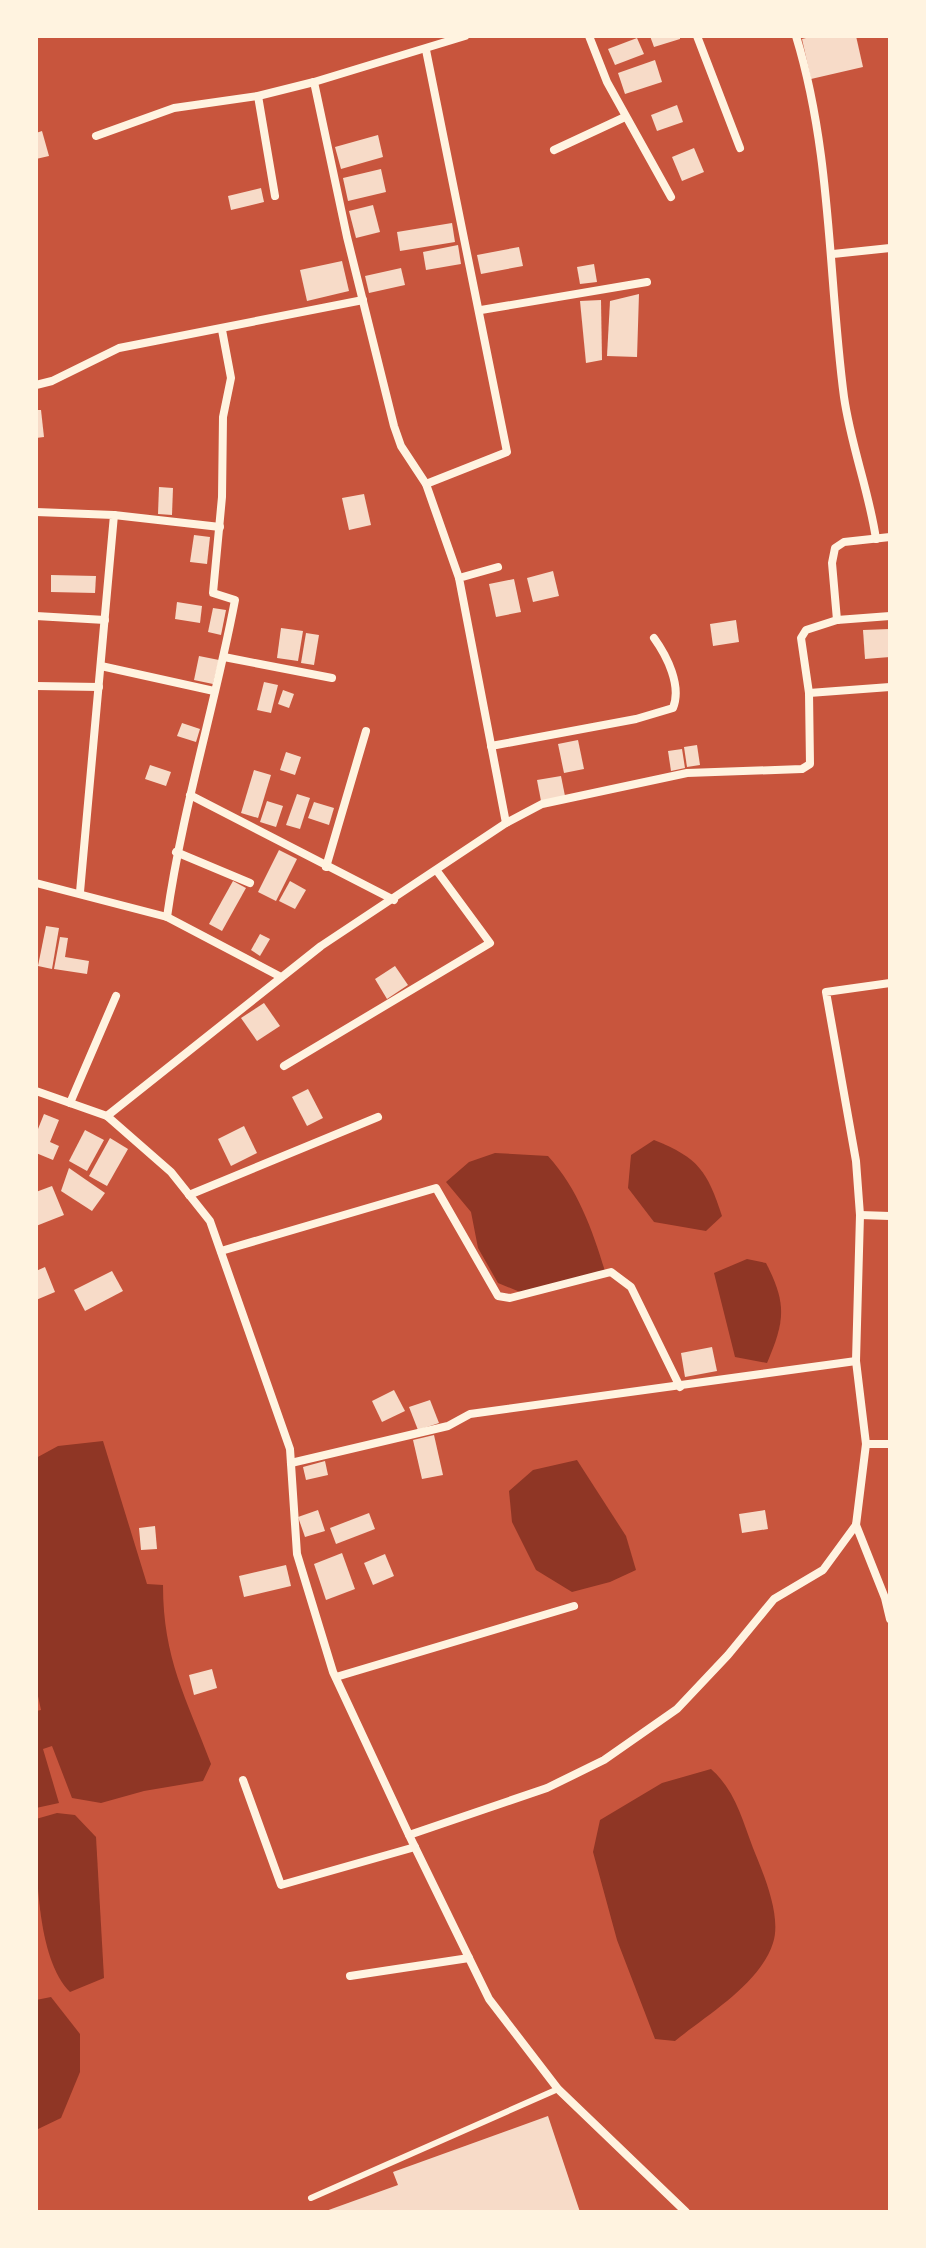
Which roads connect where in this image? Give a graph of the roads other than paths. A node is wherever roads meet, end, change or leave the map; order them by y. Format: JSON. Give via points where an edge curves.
{"nodes":[{"id":1,"x":465,"y":36,"type":"edge"},
{"id":2,"x":589,"y":36,"type":"edge"},
{"id":3,"x":697,"y":36,"type":"edge"},
{"id":4,"x":796,"y":36,"type":"edge"},
{"id":5,"x":426,"y":50,"type":"junction"},
{"id":6,"x":314,"y":82,"type":"junction"},
{"id":7,"x":258,"y":96,"type":"junction"},
{"id":8,"x":625,"y":117,"type":"junction"},
{"id":9,"x":96,"y":136,"type":"dead end"},
{"id":10,"x":740,"y":148,"type":"dead end"},
{"id":11,"x":554,"y":150,"type":"dead end"},
{"id":12,"x":275,"y":196,"type":"dead end"},
{"id":13,"x":671,"y":197,"type":"dead end"},
{"id":14,"x":890,"y":248,"type":"edge"},
{"id":15,"x":833,"y":254,"type":"junction"},
{"id":16,"x":647,"y":282,"type":"dead end"},
{"id":17,"x":363,"y":300,"type":"junction"},
{"id":18,"x":481,"y":310,"type":"junction"},
{"id":19,"x":222,"y":330,"type":"junction"},
{"id":20,"x":36,"y":385,"type":"edge"},
{"id":21,"x":426,"y":484,"type":"junction"},
{"id":22,"x":36,"y":512,"type":"edge"},
{"id":23,"x":114,"y":515,"type":"junction"},
{"id":24,"x":220,"y":527,"type":"junction"},
{"id":25,"x":890,"y":537,"type":"edge"},
{"id":26,"x":876,"y":539,"type":"junction"},
{"id":27,"x":498,"y":567,"type":"dead end"},
{"id":28,"x":459,"y":578,"type":"junction"},
{"id":29,"x":36,"y":616,"type":"edge"},
{"id":30,"x":890,"y":616,"type":"edge"},
{"id":31,"x":105,"y":620,"type":"junction"},
{"id":32,"x":837,"y":620,"type":"junction"},
{"id":33,"x":654,"y":638,"type":"dead end"},
{"id":34,"x":224,"y":657,"type":"junction"},
{"id":35,"x":101,"y":666,"type":"junction"},
{"id":36,"x":332,"y":678,"type":"dead end"},
{"id":37,"x":36,"y":686,"type":"edge"},
{"id":38,"x":99,"y":687,"type":"junction"},
{"id":39,"x":890,"y":687,"type":"edge"},
{"id":40,"x":214,"y":691,"type":"junction"},
{"id":41,"x":809,"y":693,"type":"junction"},
{"id":42,"x":366,"y":731,"type":"dead end"},
{"id":43,"x":491,"y":746,"type":"junction"},
{"id":44,"x":190,"y":795,"type":"junction"},
{"id":45,"x":506,"y":823,"type":"junction"},
{"id":46,"x":176,"y":852,"type":"junction"},
{"id":47,"x":326,"y":867,"type":"junction"},
{"id":48,"x":437,"y":871,"type":"junction"},
{"id":49,"x":36,"y":883,"type":"edge"},
{"id":50,"x":250,"y":883,"type":"dead end"},
{"id":51,"x":80,"y":892,"type":"junction"},
{"id":52,"x":394,"y":900,"type":"junction"},
{"id":53,"x":167,"y":917,"type":"junction"},
{"id":54,"x":281,"y":977,"type":"junction"},
{"id":55,"x":890,"y":983,"type":"edge"},
{"id":56,"x":116,"y":996,"type":"dead end"},
{"id":57,"x":284,"y":1066,"type":"dead end"},
{"id":58,"x":36,"y":1091,"type":"edge"},
{"id":59,"x":70,"y":1103,"type":"junction"},
{"id":60,"x":107,"y":1116,"type":"junction"},
{"id":61,"x":378,"y":1117,"type":"dead end"},
{"id":62,"x":189,"y":1195,"type":"junction"},
{"id":63,"x":860,"y":1215,"type":"junction"},
{"id":64,"x":890,"y":1216,"type":"edge"},
{"id":65,"x":221,"y":1251,"type":"junction"},
{"id":66,"x":856,"y":1361,"type":"junction"},
{"id":67,"x":680,"y":1387,"type":"junction"},
{"id":68,"x":866,"y":1444,"type":"junction"},
{"id":69,"x":890,"y":1444,"type":"edge"},
{"id":70,"x":291,"y":1463,"type":"junction"},
{"id":71,"x":856,"y":1525,"type":"junction"},
{"id":72,"x":574,"y":1606,"type":"dead end"},
{"id":73,"x":890,"y":1619,"type":"edge"},
{"id":74,"x":336,"y":1677,"type":"junction"},
{"id":75,"x":243,"y":1780,"type":"dead end"},
{"id":76,"x":409,"y":1835,"type":"junction"},
{"id":77,"x":415,"y":1847,"type":"junction"},
{"id":78,"x":469,"y":1958,"type":"junction"},
{"id":79,"x":350,"y":1976,"type":"dead end"},
{"id":80,"x":558,"y":2089,"type":"junction"},
{"id":81,"x":311,"y":2198,"type":"dead end"},
{"id":82,"x":686,"y":2212,"type":"edge"}],
"edges":[{"from":1,"to":5,"type":"street"},
{"from":2,"to":8,"type":"street"},
{"from":3,"to":10,"type":"street"},
{"from":4,"to":15,"type":"street","via":[[826,178]]},
{"from":5,"to":6,"type":"street"},
{"from":5,"to":18,"type":"street"},
{"from":6,"to":7,"type":"street"},
{"from":6,"to":17,"type":"street"},
{"from":7,"to":9,"type":"street","via":[[174,108]]},
{"from":7,"to":12,"type":"street"},
{"from":8,"to":11,"type":"street"},
{"from":8,"to":13,"type":"street"},
{"from":14,"to":15,"type":"street"},
{"from":15,"to":26,"type":"street","via":[[844,396]]},
{"from":16,"to":18,"type":"street"},
{"from":17,"to":19,"type":"street"},
{"from":17,"to":21,"type":"street","via":[[401,446]]},
{"from":18,"to":21,"type":"street","via":[[507,452]]},
{"from":19,"to":20,"type":"street","via":[[119,348]]},
{"from":19,"to":24,"type":"street","via":[[231,378],[223,417]]},
{"from":21,"to":28,"type":"street"},
{"from":22,"to":23,"type":"street"},
{"from":23,"to":24,"type":"street"},
{"from":23,"to":31,"type":"street"},
{"from":24,"to":34,"type":"street","via":[[213,593],[235,600]]},
{"from":25,"to":26,"type":"street"},
{"from":26,"to":32,"type":"street","via":[[835,548]]},
{"from":27,"to":28,"type":"street"},
{"from":28,"to":43,"type":"street"},
{"from":29,"to":31,"type":"street"},
{"from":30,"to":32,"type":"street"},
{"from":31,"to":35,"type":"street"},
{"from":32,"to":41,"type":"street","via":[[815,625],[801,638]]},
{"from":33,"to":43,"type":"street","via":[[671,670],[673,708]]},
{"from":34,"to":36,"type":"street"},
{"from":34,"to":40,"type":"street"},
{"from":35,"to":38,"type":"street"},
{"from":35,"to":40,"type":"street"},
{"from":37,"to":38,"type":"street"},
{"from":38,"to":51,"type":"street"},
{"from":39,"to":41,"type":"street"},
{"from":40,"to":44,"type":"street"},
{"from":41,"to":45,"type":"street","via":[[807,768],[687,773],[542,804]]},
{"from":42,"to":47,"type":"street"},
{"from":43,"to":45,"type":"street"},
{"from":44,"to":46,"type":"street"},
{"from":44,"to":47,"type":"street"},
{"from":45,"to":48,"type":"street"},
{"from":46,"to":50,"type":"street"},
{"from":46,"to":53,"type":"street"},
{"from":47,"to":52,"type":"street"},
{"from":48,"to":52,"type":"street"},
{"from":48,"to":57,"type":"street","via":[[490,943]]},
{"from":49,"to":51,"type":"street"},
{"from":51,"to":53,"type":"street"},
{"from":52,"to":54,"type":"street"},
{"from":53,"to":54,"type":"street"},
{"from":54,"to":60,"type":"street"},
{"from":55,"to":63,"type":"street","via":[[826,992],[856,1161]]},
{"from":56,"to":59,"type":"street"},
{"from":58,"to":59,"type":"street"},
{"from":59,"to":60,"type":"street"},
{"from":60,"to":62,"type":"street","via":[[171,1172]]},
{"from":61,"to":62,"type":"street"},
{"from":62,"to":65,"type":"street","via":[[210,1221]]},
{"from":63,"to":64,"type":"street"},
{"from":63,"to":66,"type":"street"},
{"from":65,"to":67,"type":"street","via":[[436,1188],[498,1296],[510,1298],[611,1272],[621,1277],[631,1287]]},
{"from":65,"to":70,"type":"street"},
{"from":66,"to":67,"type":"street"},
{"from":66,"to":68,"type":"street"},
{"from":67,"to":70,"type":"street","via":[[470,1414],[448,1426]]},
{"from":68,"to":69,"type":"street"},
{"from":68,"to":71,"type":"street"},
{"from":70,"to":74,"type":"street","via":[[297,1554]]},
{"from":71,"to":73,"type":"street"},
{"from":71,"to":76,"type":"street","via":[[823,1570],[774,1599],[677,1709],[604,1760],[547,1788]]},
{"from":72,"to":74,"type":"street"},
{"from":74,"to":76,"type":"street"},
{"from":75,"to":77,"type":"street","via":[[281,1885]]},
{"from":76,"to":77,"type":"street"},
{"from":77,"to":78,"type":"street"},
{"from":78,"to":79,"type":"street"},
{"from":78,"to":80,"type":"street","via":[[489,1999]]},
{"from":80,"to":81,"type":"lane"},
{"from":80,"to":82,"type":"street"}]}
